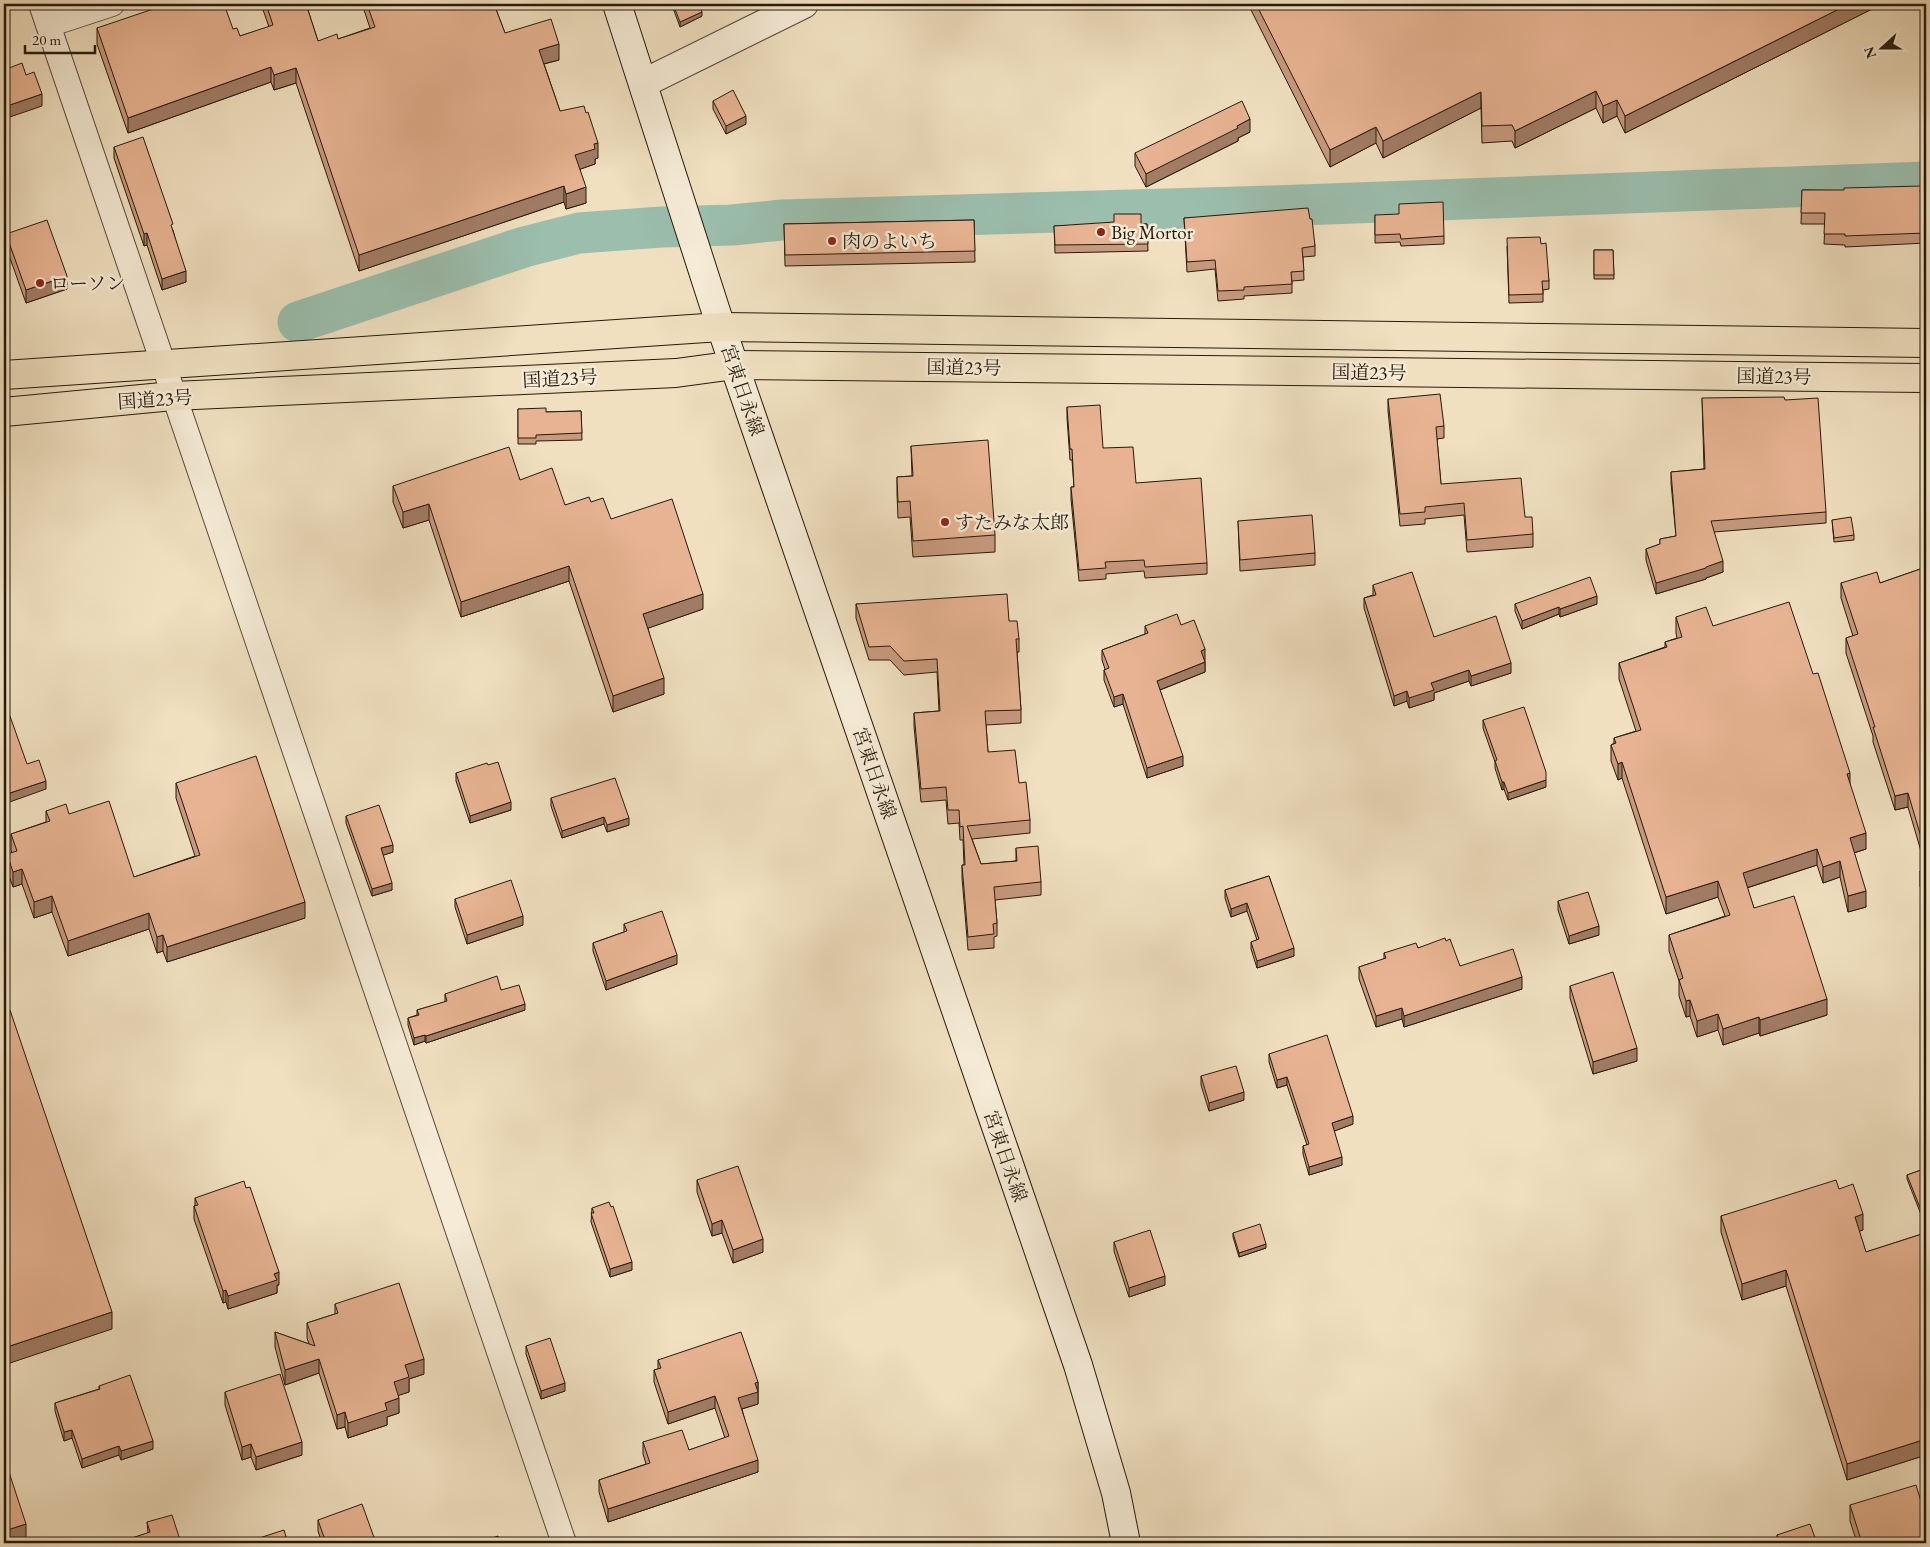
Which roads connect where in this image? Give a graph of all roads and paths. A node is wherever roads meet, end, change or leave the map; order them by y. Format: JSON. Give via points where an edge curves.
{"nodes":[{"id":1,"x":112,"y":4,"type":"edge"},
{"id":2,"x":617,"y":4,"type":"edge"},
{"id":3,"x":804,"y":4,"type":"edge"},
{"id":4,"x":45,"y":14,"type":"edge"},
{"id":5,"x":644,"y":84,"type":"junction"},
{"id":6,"x":721,"y":327,"type":"junction"},
{"id":7,"x":1926,"y":343,"type":"edge"},
{"id":8,"x":163,"y":364,"type":"junction"},
{"id":9,"x":735,"y":365,"type":"junction"},
{"id":10,"x":4,"y":376,"type":"edge"},
{"id":11,"x":1926,"y":378,"type":"edge"},
{"id":12,"x":173,"y":396,"type":"junction"},
{"id":13,"x":4,"y":412,"type":"edge"},
{"id":14,"x":564,"y":1543,"type":"edge"},
{"id":15,"x":1126,"y":1543,"type":"edge"}],
"edges":[{"from":1,"to":4,"type":"street"},
{"from":2,"to":5,"type":"main road","name":"宮東日永線"},
{"from":3,"to":5,"type":"main road"},
{"from":4,"to":8,"type":"street"},
{"from":5,"to":6,"type":"main road","name":"宮東日永線"},
{"from":6,"to":7,"type":"highway","name":"国道23号"},
{"from":6,"to":8,"type":"highway","name":"国道23号"},
{"from":6,"to":9,"type":"main road","name":"宮東日永線"},
{"from":8,"to":10,"type":"highway","name":"国道23号"},
{"from":8,"to":12,"type":"street"},
{"from":9,"to":11,"type":"highway","name":"国道23号"},
{"from":9,"to":12,"type":"highway","name":"国道23号","via":[[676,373]]},
{"from":9,"to":15,"type":"main road","name":"宮東日永線","via":[[1078,1365],[1116,1493]]},
{"from":12,"to":13,"type":"highway","name":"国道23号"},
{"from":12,"to":14,"type":"street"}]}
